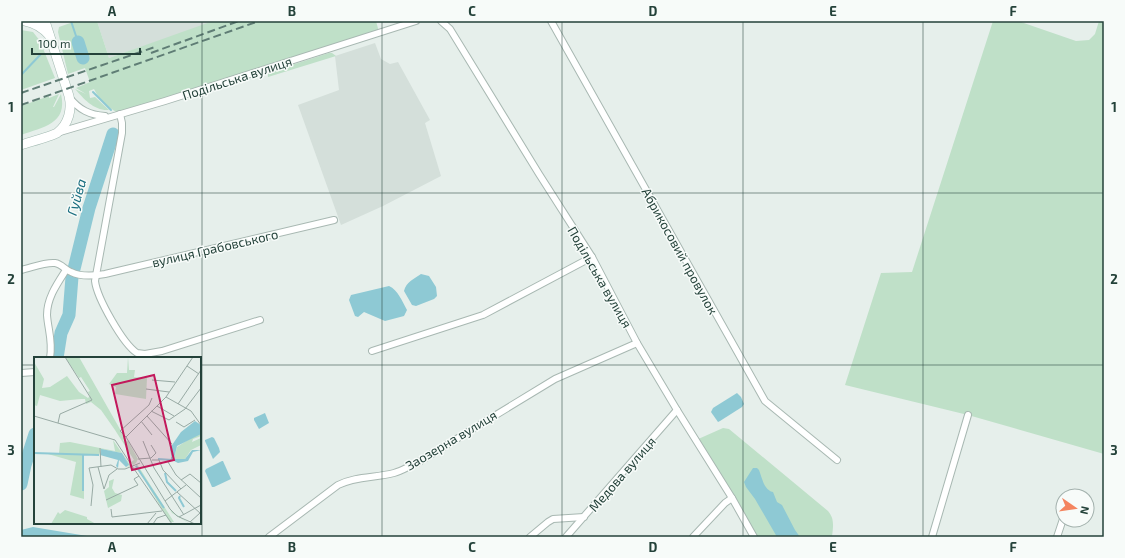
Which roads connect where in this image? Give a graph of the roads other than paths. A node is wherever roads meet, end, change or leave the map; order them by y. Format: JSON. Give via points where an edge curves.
{"nodes":[{"id":1,"x":25,"y":21,"type":"edge"},
{"id":2,"x":45,"y":21,"type":"edge"},
{"id":3,"x":51,"y":21,"type":"edge"},
{"id":4,"x":416,"y":21,"type":"edge"},
{"id":5,"x":441,"y":21,"type":"edge"},
{"id":6,"x":551,"y":21,"type":"edge"},
{"id":7,"x":50,"y":36,"type":"junction"},
{"id":8,"x":69,"y":96,"type":"junction"},
{"id":9,"x":120,"y":114,"type":"junction"},
{"id":10,"x":113,"y":116,"type":"junction"},
{"id":11,"x":57,"y":133,"type":"junction"},
{"id":12,"x":21,"y":145,"type":"edge"},
{"id":13,"x":334,"y":220,"type":"dead end"},
{"id":14,"x":592,"y":257,"type":"junction"},
{"id":15,"x":21,"y":270,"type":"edge"},
{"id":16,"x":66,"y":270,"type":"junction"},
{"id":17,"x":96,"y":275,"type":"junction"},
{"id":18,"x":260,"y":320,"type":"dead end"},
{"id":19,"x":637,"y":343,"type":"junction"},
{"id":20,"x":372,"y":351,"type":"dead end"},
{"id":21,"x":50,"y":357,"type":"edge"},
{"id":22,"x":21,"y":372,"type":"edge"},
{"id":23,"x":34,"y":372,"type":"edge"},
{"id":24,"x":677,"y":410,"type":"junction"},
{"id":25,"x":968,"y":415,"type":"dead end"},
{"id":26,"x":837,"y":460,"type":"dead end"},
{"id":27,"x":732,"y":498,"type":"junction"},
{"id":28,"x":584,"y":517,"type":"junction"},
{"id":29,"x":269,"y":537,"type":"edge"},
{"id":30,"x":530,"y":537,"type":"edge"},
{"id":31,"x":566,"y":537,"type":"edge"},
{"id":32,"x":693,"y":537,"type":"edge"},
{"id":33,"x":754,"y":537,"type":"edge"},
{"id":34,"x":932,"y":537,"type":"edge"}],
"edges":[{"from":1,"to":7,"type":"street","via":[[40,26]]},
{"from":2,"to":7,"type":"street"},
{"from":3,"to":7,"type":"street"},
{"from":4,"to":9,"type":"street","name":"Подільська вулиця"},
{"from":5,"to":14,"type":"street","name":"Подільська вулиця","via":[[450,29]]},
{"from":6,"to":26,"type":"street","name":"Абрикосовий провулок","via":[[765,401]]},
{"from":7,"to":8,"type":"street"},
{"from":8,"to":10,"type":"street","via":[[78,107],[89,114]]},
{"from":8,"to":11,"type":"street","via":[[69,116]]},
{"from":9,"to":10,"type":"street","name":"Подільська вулиця"},
{"from":9,"to":17,"type":"street","via":[[122,133]]},
{"from":10,"to":11,"type":"street","name":"Подільська вулиця"},
{"from":11,"to":12,"type":"street"},
{"from":13,"to":17,"type":"street","name":"вулиця Грабовського"},
{"from":14,"to":19,"type":"street","name":"Подільська вулиця"},
{"from":14,"to":20,"type":"street","via":[[483,315]]},
{"from":15,"to":16,"type":"street","name":"вулиця Грабовського","via":[[52,263],[60,264]]},
{"from":16,"to":17,"type":"street","name":"вулиця Грабовського"},
{"from":16,"to":21,"type":"street","via":[[55,288],[48,307]]},
{"from":17,"to":18,"type":"street","via":[[95,284],[103,303],[127,345],[137,353],[162,351]]},
{"from":19,"to":24,"type":"street","name":"Подільська вулиця"},
{"from":19,"to":29,"type":"street","name":"Заозерна вулиця","via":[[555,379],[417,463],[393,473],[348,480],[338,485]]},
{"from":22,"to":23,"type":"street"},
{"from":24,"to":27,"type":"street","name":"Подільська вулиця"},
{"from":24,"to":28,"type":"street","name":"Медова вулиця"},
{"from":25,"to":34,"type":"street"},
{"from":27,"to":32,"type":"street"},
{"from":27,"to":33,"type":"street","name":"Подільська вулиця"},
{"from":28,"to":30,"type":"street","via":[[553,519]]},
{"from":28,"to":31,"type":"street","name":"Медова вулиця"}]}
